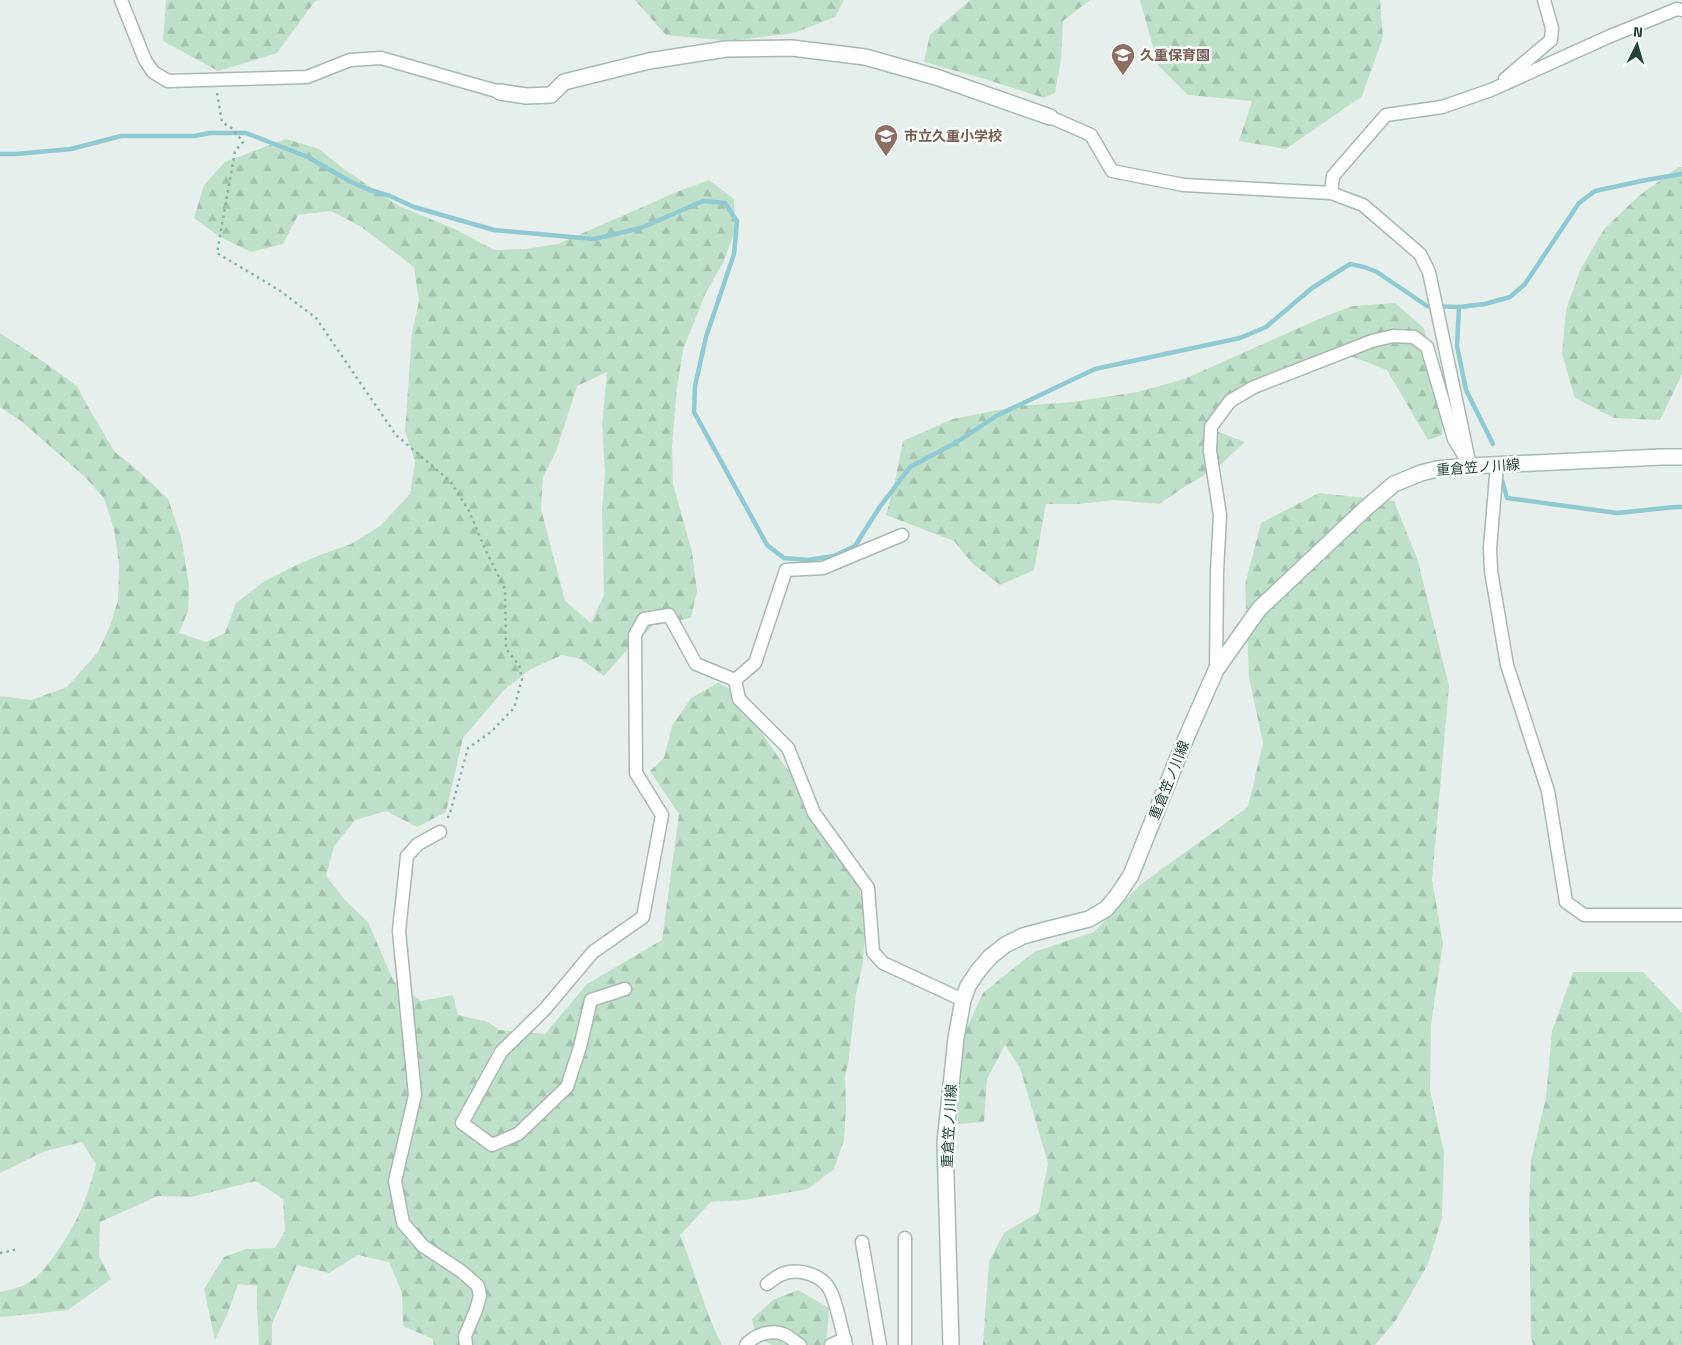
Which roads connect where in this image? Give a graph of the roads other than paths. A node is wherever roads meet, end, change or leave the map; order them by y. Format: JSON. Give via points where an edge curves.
{"nodes":[{"id":1,"x":121,"y":0,"type":"edge"},
{"id":2,"x":1544,"y":0,"type":"edge"},
{"id":3,"x":1682,"y":10,"type":"edge"},
{"id":4,"x":1491,"y":90,"type":"junction"},
{"id":5,"x":500,"y":92,"type":"joint"},
{"id":6,"x":1050,"y":117,"type":"joint"},
{"id":7,"x":1331,"y":193,"type":"junction"},
{"id":8,"x":1682,"y":457,"type":"edge"},
{"id":9,"x":1497,"y":465,"type":"junction"},
{"id":10,"x":1470,"y":466,"type":"junction"},
{"id":11,"x":902,"y":535,"type":"dead end"},
{"id":12,"x":1216,"y":670,"type":"junction"},
{"id":13,"x":735,"y":680,"type":"junction"},
{"id":14,"x":440,"y":832,"type":"road end"},
{"id":15,"x":1682,"y":915,"type":"edge"},
{"id":16,"x":625,"y":988,"type":"dead end"},
{"id":17,"x":963,"y":1000,"type":"junction"},
{"id":18,"x":905,"y":1238,"type":"dead end"},
{"id":19,"x":862,"y":1242,"type":"dead end"},
{"id":20,"x":768,"y":1284,"type":"dead end"},
{"id":21,"x":846,"y":1342,"type":"edge"},
{"id":22,"x":466,"y":1345,"type":"edge"},
{"id":23,"x":746,"y":1345,"type":"edge"},
{"id":24,"x":800,"y":1345,"type":"edge"},
{"id":25,"x":831,"y":1345,"type":"edge"},
{"id":26,"x":880,"y":1345,"type":"edge"},
{"id":27,"x":905,"y":1345,"type":"edge"},
{"id":28,"x":952,"y":1345,"type":"edge"}],
"edges":[{"from":1,"to":5,"type":"street","via":[[145,60],[153,72],[168,81],[307,77],[350,60],[381,58]]},
{"from":2,"to":4,"type":"street","via":[[1552,28],[1551,40]]},
{"from":3,"to":4,"type":"street","via":[[1677,9],[1608,37]]},
{"from":4,"to":7,"type":"street","via":[[1442,107],[1386,115],[1333,176]]},
{"from":5,"to":6,"type":"main road","via":[[551,95],[564,82],[649,61],[726,49],[792,48],[865,57],[936,77]]},
{"from":6,"to":7,"type":"street","via":[[1092,135],[1112,171],[1184,185]]},
{"from":7,"to":10,"type":"street","via":[[1363,205],[1420,254],[1436,298]]},
{"from":8,"to":9,"type":"main road","name":"重倉笠ノ川線"},
{"from":9,"to":10,"type":"main road","name":"重倉笠ノ川線"},
{"from":9,"to":15,"type":"street","via":[[1491,572],[1507,665],[1548,791],[1566,902],[1584,915]]},
{"from":10,"to":12,"type":"main road","name":"重倉笠ノ川線","via":[[1437,469],[1394,484],[1259,610]]},
{"from":10,"to":12,"type":"street","via":[[1454,439],[1427,347],[1414,337],[1393,336],[1372,341],[1254,387],[1230,401],[1211,427],[1210,450],[1220,515]]},
{"from":11,"to":13,"type":"street","via":[[823,568],[786,570],[755,663]]},
{"from":12,"to":17,"type":"main road","name":"重倉笠ノ川線","via":[[1131,875],[1118,896],[1106,909],[1089,919],[1023,936],[1005,945],[978,971]]},
{"from":13,"to":16,"type":"street","via":[[696,664],[669,615],[644,618],[635,635],[636,773],[662,815],[643,917],[593,952],[545,1009],[501,1052],[462,1123],[492,1145],[518,1134],[568,1087],[591,1000]]},
{"from":13,"to":17,"type":"street","via":[[739,700],[788,748],[814,812],[868,888],[873,952],[883,963]]},
{"from":14,"to":22,"type":"street","via":[[418,844],[407,856],[399,931],[415,1095],[395,1181],[403,1223],[423,1246],[478,1286],[480,1296]]},
{"from":17,"to":28,"type":"main road","name":"重倉笠ノ川線","via":[[946,1143]]},
{"from":18,"to":27,"type":"street"},
{"from":19,"to":26,"type":"street"},
{"from":20,"to":21,"type":"street","via":[[780,1274],[801,1271],[814,1275],[830,1291]]},
{"from":21,"to":25,"type":"street"},
{"from":23,"to":24,"type":"street","via":[[762,1333],[782,1333]]}]}
